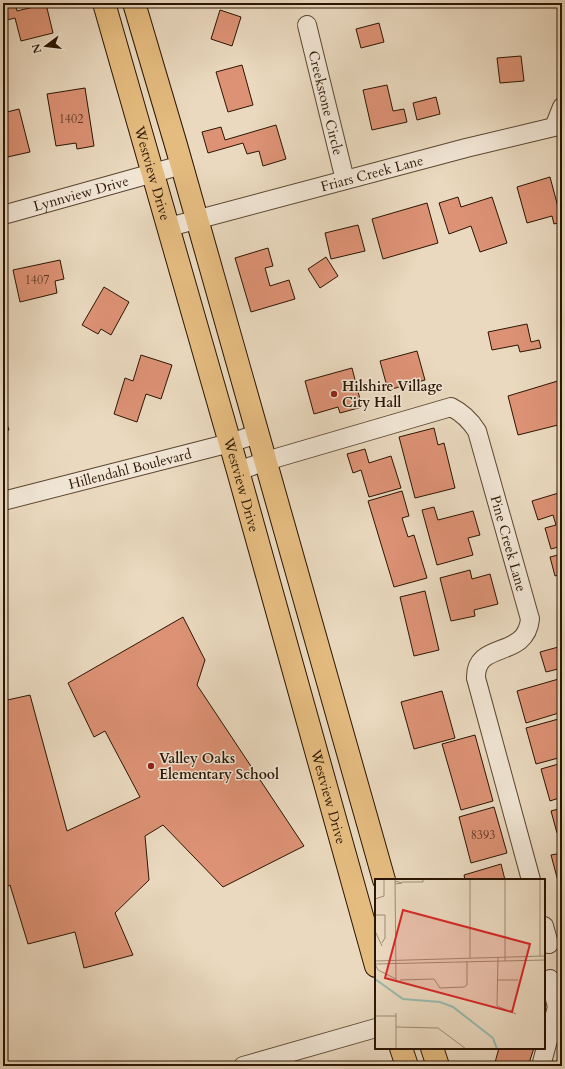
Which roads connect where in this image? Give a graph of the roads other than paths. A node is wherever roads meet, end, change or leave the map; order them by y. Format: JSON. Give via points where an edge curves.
{"nodes":[{"id":1,"x":104,"y":3,"type":"edge"},
{"id":2,"x":134,"y":3,"type":"edge"},
{"id":3,"x":307,"y":25,"type":"dead end"},
{"id":4,"x":562,"y":106,"type":"edge"},
{"id":5,"x":182,"y":165,"type":"junction"},
{"id":6,"x":153,"y":174,"type":"junction"},
{"id":7,"x":345,"y":180,"type":"junction"},
{"id":8,"x":3,"y":215,"type":"edge"},
{"id":9,"x":196,"y":220,"type":"junction"},
{"id":10,"x":169,"y":227,"type":"junction"},
{"id":11,"x":257,"y":434,"type":"junction"},
{"id":12,"x":230,"y":443,"type":"junction"},
{"id":13,"x":266,"y":461,"type":"junction"},
{"id":14,"x":238,"y":471,"type":"junction"},
{"id":15,"x":3,"y":501,"type":"edge"},
{"id":16,"x":359,"y":789,"type":"junction"},
{"id":17,"x":328,"y":798,"type":"junction"},
{"id":18,"x":384,"y":879,"type":"edge"},
{"id":19,"x":532,"y":879,"type":"edge"},
{"id":20,"x":545,"y":930,"type":"edge"},
{"id":21,"x":549,"y":944,"type":"dead end"},
{"id":22,"x":375,"y":962,"type":"edge"},
{"id":23,"x":552,"y":979,"type":"edge"},
{"id":24,"x":375,"y":1028,"type":"edge"},
{"id":25,"x":401,"y":1049,"type":"edge"},
{"id":26,"x":432,"y":1049,"type":"edge"},
{"id":27,"x":243,"y":1066,"type":"edge"},
{"id":28,"x":407,"y":1066,"type":"edge"},
{"id":29,"x":438,"y":1066,"type":"edge"},
{"id":30,"x":541,"y":1066,"type":"edge"}],
"edges":[{"from":1,"to":6,"type":"main road","name":"Westview Drive"},
{"from":2,"to":5,"type":"main road","name":"Westview Drive"},
{"from":3,"to":7,"type":"street","name":"Creekstone Circle"},
{"from":4,"to":7,"type":"street","name":"Friars Creek Lane","via":[[554,127]]},
{"from":5,"to":6,"type":"street","name":"Lynnview Drive"},
{"from":5,"to":9,"type":"main road","name":"Westview Drive"},
{"from":6,"to":8,"type":"street","name":"Lynnview Drive"},
{"from":6,"to":10,"type":"main road","name":"Westview Drive"},
{"from":7,"to":9,"type":"street","name":"Friars Creek Lane"},
{"from":9,"to":10,"type":"street","name":"Friars Creek Lane"},
{"from":9,"to":11,"type":"main road","name":"Westview Drive"},
{"from":10,"to":12,"type":"main road","name":"Westview Drive"},
{"from":11,"to":12,"type":"street","name":"Hillendahl Boulevard"},
{"from":11,"to":13,"type":"main road","name":"Westview Drive"},
{"from":12,"to":14,"type":"main road","name":"Westview Drive"},
{"from":12,"to":15,"type":"street","name":"Hillendahl Boulevard"},
{"from":13,"to":14,"type":"street","name":"Pine Creek Lane"},
{"from":13,"to":16,"type":"main road","name":"Westview Drive"},
{"from":13,"to":19,"type":"street","name":"Pine Creek Lane","via":[[451,407],[472,422],[477,431],[530,619],[529,628],[518,643],[484,658],[478,664],[476,678]]},
{"from":14,"to":17,"type":"main road","name":"Westview Drive"},
{"from":16,"to":17,"type":"main road"},
{"from":16,"to":18,"type":"main road","name":"Westview Drive"},
{"from":17,"to":22,"type":"main road","name":"Westview Drive"},
{"from":20,"to":21,"type":"street"},
{"from":23,"to":30,"type":"street","via":[[557,1007]]},
{"from":24,"to":27,"type":"street"},
{"from":25,"to":28,"type":"main road"},
{"from":26,"to":29,"type":"main road"}]}
